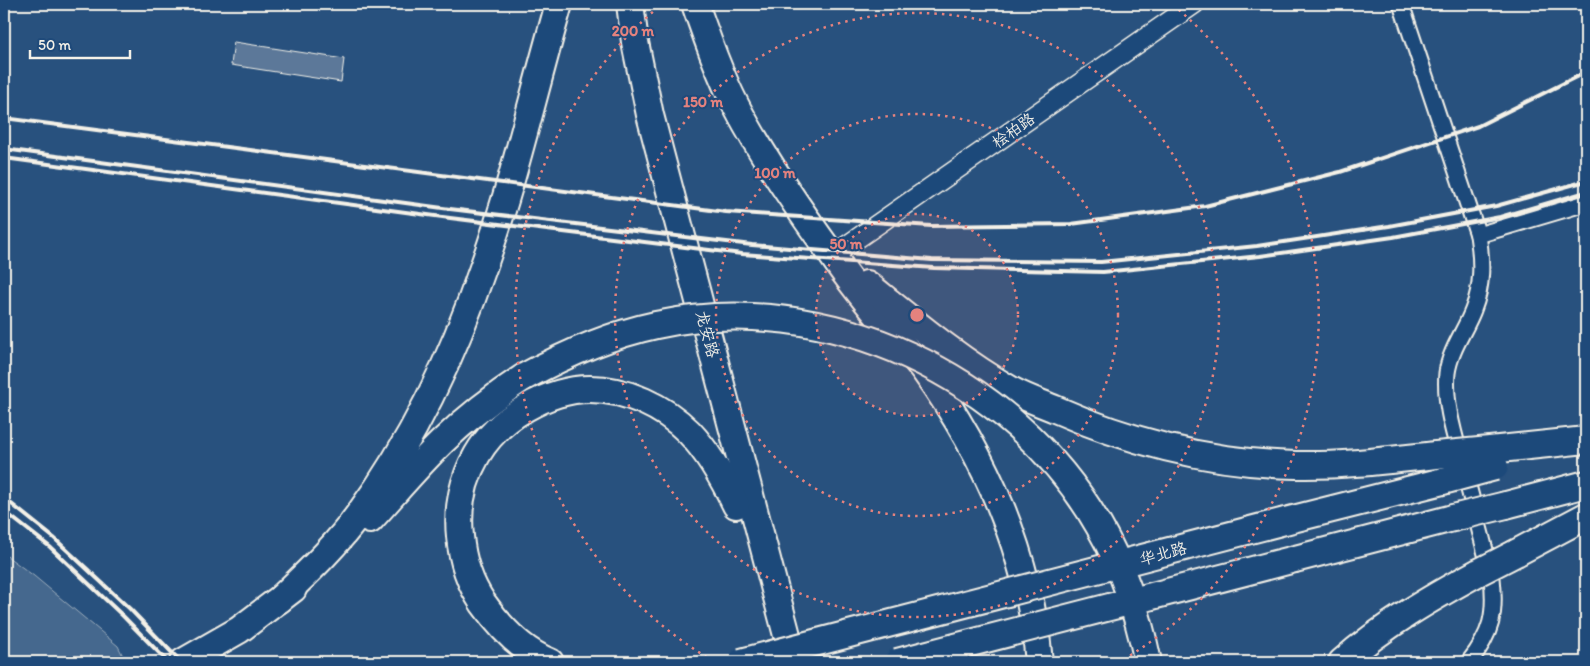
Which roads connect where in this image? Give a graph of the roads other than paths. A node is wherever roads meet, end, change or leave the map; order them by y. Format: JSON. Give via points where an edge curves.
{"nodes":[{"id":1,"x":559,"y":4,"type":"edge"},
{"id":2,"x":614,"y":4,"type":"edge"},
{"id":3,"x":630,"y":4,"type":"edge"},
{"id":4,"x":696,"y":4,"type":"edge"},
{"id":5,"x":1194,"y":4,"type":"edge"},
{"id":6,"x":1401,"y":4,"type":"edge"},
{"id":7,"x":1586,"y":202,"type":"edge"},
{"id":8,"x":1478,"y":235,"type":"junction"},
{"id":9,"x":832,"y":256,"type":"junction"},
{"id":10,"x":1586,"y":442,"type":"edge"},
{"id":11,"x":1493,"y":458,"type":"junction"},
{"id":12,"x":1586,"y":484,"type":"edge"},
{"id":13,"x":736,"y":505,"type":"junction"},
{"id":14,"x":1586,"y":516,"type":"edge"},
{"id":15,"x":279,"y":600,"type":"junction"},
{"id":16,"x":183,"y":662,"type":"edge"},
{"id":17,"x":550,"y":662,"type":"edge"},
{"id":18,"x":740,"y":662,"type":"edge"},
{"id":19,"x":777,"y":662,"type":"edge"},
{"id":20,"x":794,"y":662,"type":"edge"},
{"id":21,"x":897,"y":662,"type":"edge"},
{"id":22,"x":1039,"y":662,"type":"edge"},
{"id":23,"x":1148,"y":662,"type":"edge"},
{"id":24,"x":1342,"y":662,"type":"edge"},
{"id":25,"x":1469,"y":662,"type":"edge"}],
"edges":[{"from":1,"to":15,"type":"highway","via":[[484,266],[431,394],[397,456],[358,515],[321,559]]},
{"from":2,"to":13,"type":"highway","name":"龙安路","via":[[634,120]]},
{"from":3,"to":20,"type":"highway","name":"龙安路","via":[[650,115]]},
{"from":4,"to":9,"type":"highway","via":[[713,57],[735,105],[763,154]]},
{"from":5,"to":9,"type":"street","name":"桧柏路"},
{"from":6,"to":8,"type":"street"},
{"from":7,"to":8,"type":"street"},
{"from":8,"to":25,"type":"street","via":[[1482,271],[1479,291],[1447,373],[1451,420],[1492,578],[1494,599],[1492,620],[1484,641]]},
{"from":9,"to":11,"type":"highway","bridge":true,"via":[[933,338],[977,369],[1015,392],[1096,427],[1194,453],[1296,465],[1436,456]]},
{"from":9,"to":22,"type":"highway","via":[[923,368],[969,440],[995,495],[1022,568],[1032,608]]},
{"from":10,"to":11,"type":"highway","name":"华北路"},
{"from":11,"to":18,"type":"highway","name":"华北路","bridge":true,"via":[[1443,481]]},
{"from":12,"to":21,"type":"highway","bridge":true},
{"from":13,"to":17,"type":"highway","via":[[707,453],[688,431],[640,399],[614,391],[562,392],[534,403],[495,432],[477,455],[460,503],[459,525],[467,572],[477,594],[504,629],[523,646]]},
{"from":13,"to":19,"type":"highway","name":"龙安路"},
{"from":14,"to":24,"type":"highway","bridge":true,"via":[[1447,590],[1396,621]]},
{"from":15,"to":16,"type":"highway","via":[[239,630]]},
{"from":15,"to":23,"type":"highway","bridge":true,"via":[[363,529],[470,416],[524,377],[591,344],[658,324],[696,319],[770,318],[849,333],[883,344],[946,374],[1007,416],[1054,462],[1099,525],[1129,589],[1142,629]]}]}
